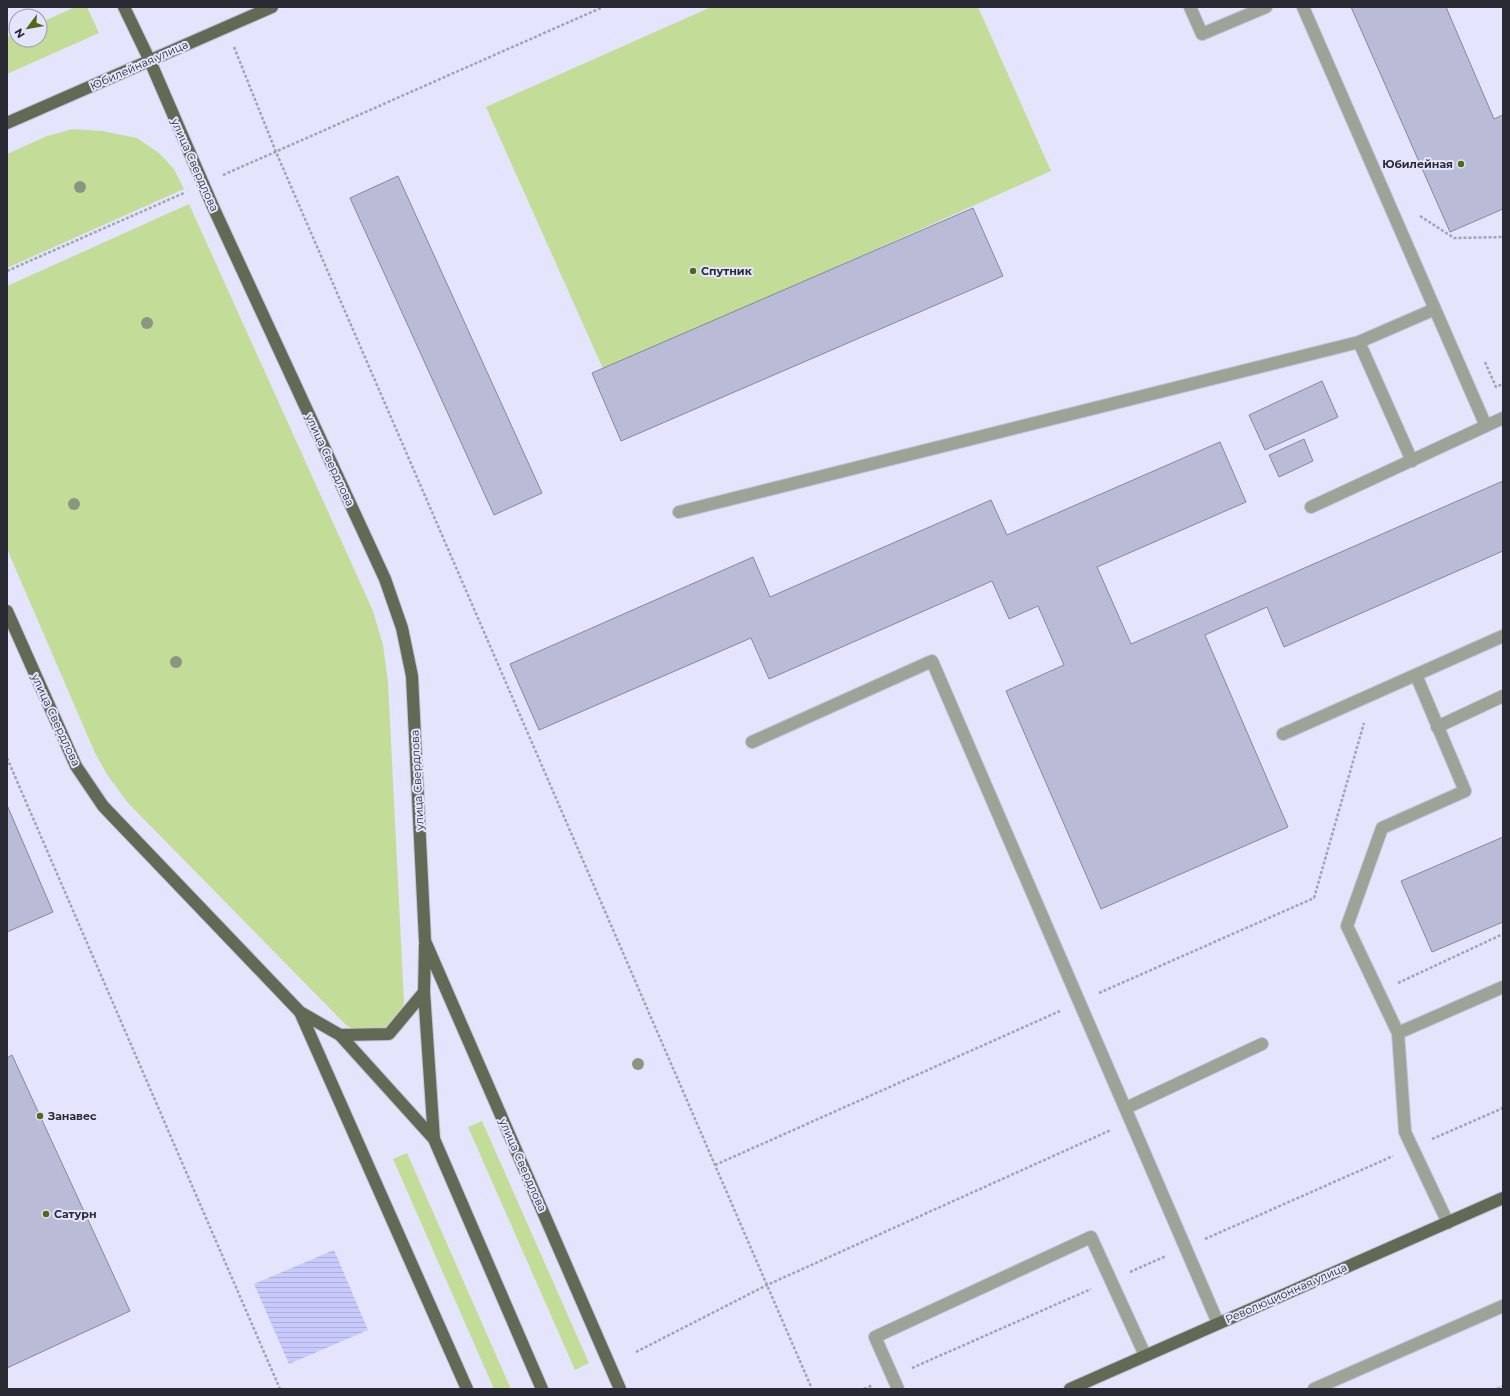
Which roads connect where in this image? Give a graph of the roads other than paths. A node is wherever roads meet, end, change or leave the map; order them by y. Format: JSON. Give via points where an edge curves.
{"nodes":[{"id":1,"x":124,"y":7,"type":"edge"},
{"id":2,"x":272,"y":7,"type":"edge"},
{"id":3,"x":1190,"y":7,"type":"edge"},
{"id":4,"x":1266,"y":7,"type":"edge"},
{"id":5,"x":1303,"y":7,"type":"edge"},
{"id":6,"x":150,"y":61,"type":"junction"},
{"id":7,"x":7,"y":124,"type":"edge"},
{"id":8,"x":1435,"y":309,"type":"junction"},
{"id":9,"x":1359,"y":342,"type":"junction"},
{"id":10,"x":1503,"y":418,"type":"edge"},
{"id":11,"x":1486,"y":426,"type":"junction"},
{"id":12,"x":1412,"y":461,"type":"junction"},
{"id":13,"x":1311,"y":507,"type":"dead end"},
{"id":14,"x":679,"y":512,"type":"dead end"},
{"id":15,"x":7,"y":611,"type":"edge"},
{"id":16,"x":1503,"y":636,"type":"edge"},
{"id":17,"x":1416,"y":675,"type":"junction"},
{"id":18,"x":1503,"y":696,"type":"edge"},
{"id":19,"x":1437,"y":727,"type":"junction"},
{"id":20,"x":1283,"y":734,"type":"dead end"},
{"id":21,"x":752,"y":742,"type":"dead end"},
{"id":22,"x":425,"y":941,"type":"junction"},
{"id":23,"x":1503,"y":987,"type":"edge"},
{"id":24,"x":424,"y":992,"type":"junction"},
{"id":25,"x":300,"y":1012,"type":"junction"},
{"id":26,"x":1398,"y":1033,"type":"junction"},
{"id":27,"x":340,"y":1035,"type":"junction"},
{"id":28,"x":1262,"y":1044,"type":"dead end"},
{"id":29,"x":1126,"y":1108,"type":"junction"},
{"id":30,"x":434,"y":1139,"type":"junction"},
{"id":31,"x":1503,"y":1198,"type":"edge"},
{"id":32,"x":1448,"y":1223,"type":"junction"},
{"id":33,"x":1503,"y":1306,"type":"edge"},
{"id":34,"x":1218,"y":1323,"type":"junction"},
{"id":35,"x":1145,"y":1355,"type":"junction"},
{"id":36,"x":467,"y":1389,"type":"edge"},
{"id":37,"x":542,"y":1389,"type":"edge"},
{"id":38,"x":620,"y":1389,"type":"edge"},
{"id":39,"x":898,"y":1389,"type":"edge"},
{"id":40,"x":1070,"y":1389,"type":"edge"},
{"id":41,"x":1314,"y":1389,"type":"edge"}],
"edges":[{"from":1,"to":6,"type":"main road","name":"улица Свердлова"},
{"from":2,"to":6,"type":"main road","name":"Юбилейная улица"},
{"from":3,"to":4,"type":"lane","via":[[1202,34]]},
{"from":5,"to":8,"type":"lane"},
{"from":6,"to":7,"type":"main road","name":"Юбилейная улица"},
{"from":6,"to":22,"type":"main road","name":"улица Свердлова","via":[[203,184],[385,579],[402,628],[412,676]]},
{"from":8,"to":9,"type":"lane"},
{"from":8,"to":11,"type":"lane"},
{"from":9,"to":12,"type":"lane"},
{"from":9,"to":14,"type":"lane"},
{"from":10,"to":11,"type":"lane"},
{"from":11,"to":12,"type":"lane"},
{"from":12,"to":13,"type":"lane"},
{"from":15,"to":25,"type":"main road","name":"улица Свердлова","via":[[76,766],[103,806]]},
{"from":16,"to":17,"type":"lane"},
{"from":17,"to":19,"type":"lane"},
{"from":17,"to":20,"type":"lane"},
{"from":18,"to":19,"type":"lane"},
{"from":19,"to":26,"type":"lane","via":[[1465,791],[1382,828],[1347,926]]},
{"from":21,"to":29,"type":"lane","via":[[932,661]]},
{"from":22,"to":24,"type":"main road","name":"улица Свердлова"},
{"from":22,"to":38,"type":"main road","name":"улица Свердлова"},
{"from":23,"to":26,"type":"lane"},
{"from":24,"to":27,"type":"main road","via":[[389,1034]]},
{"from":24,"to":30,"type":"main road","name":"улица Свердлова"},
{"from":25,"to":27,"type":"main road","name":"улица Свердлова"},
{"from":25,"to":36,"type":"main road","name":"улица Свердлова"},
{"from":26,"to":32,"type":"lane","via":[[1405,1132]]},
{"from":27,"to":30,"type":"main road","name":"улица Свердлова"},
{"from":28,"to":29,"type":"lane"},
{"from":29,"to":34,"type":"lane"},
{"from":30,"to":37,"type":"main road","name":"улица Свердлова"},
{"from":31,"to":32,"type":"main road","name":"Революционная улица"},
{"from":32,"to":34,"type":"main road","name":"Революционная улица"},
{"from":33,"to":41,"type":"lane"},
{"from":34,"to":35,"type":"main road","name":"Революционная улица"},
{"from":35,"to":39,"type":"lane","via":[[1091,1237],[875,1337]]},
{"from":35,"to":40,"type":"main road","name":"Революционная улица"}]}
